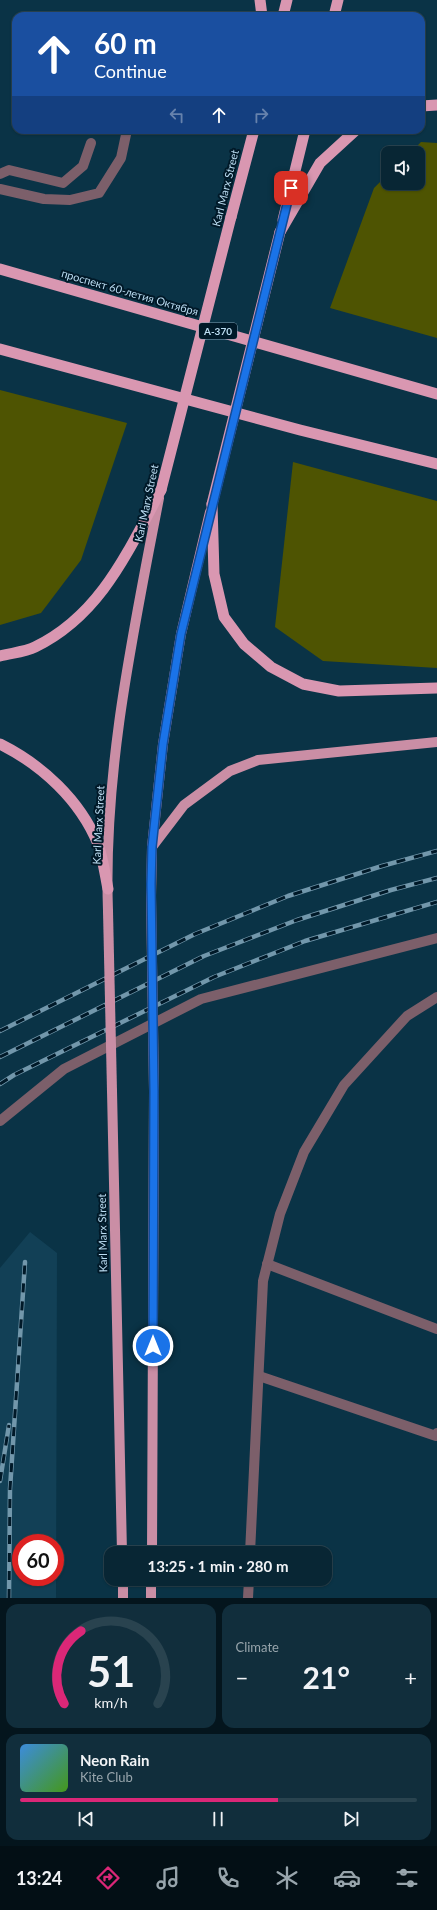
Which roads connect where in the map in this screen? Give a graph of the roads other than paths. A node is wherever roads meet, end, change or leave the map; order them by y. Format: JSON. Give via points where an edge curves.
{"nodes":[{"id":1,"x":260,"y":0,"type":"edge"},
{"id":2,"x":287,"y":0,"type":"edge"},
{"id":3,"x":338,"y":0,"type":"edge"},
{"id":4,"x":262,"y":12,"type":"edge"},
{"id":5,"x":284,"y":12,"type":"edge"},
{"id":6,"x":335,"y":12,"type":"edge"},
{"id":7,"x":437,"y":105,"type":"edge"},
{"id":8,"x":425,"y":106,"type":"edge"},
{"id":9,"x":126,"y":134,"type":"edge"},
{"id":10,"x":253,"y":134,"type":"edge"},
{"id":11,"x":304,"y":134,"type":"edge"},
{"id":12,"x":352,"y":134,"type":"edge"},
{"id":13,"x":91,"y":143,"type":"dead end"},
{"id":14,"x":0,"y":174,"type":"edge"},
{"id":15,"x":0,"y":189,"type":"edge"},
{"id":16,"x":280,"y":232,"type":"junction"},
{"id":17,"x":0,"y":269,"type":"edge"},
{"id":18,"x":0,"y":348,"type":"edge"},
{"id":19,"x":437,"y":394,"type":"edge"},
{"id":20,"x":300,"y":430,"type":"junction"},
{"id":21,"x":437,"y":464,"type":"edge"},
{"id":22,"x":437,"y":471,"type":"edge"},
{"id":23,"x":161,"y":490,"type":"junction"},
{"id":24,"x":212,"y":504,"type":"junction"},
{"id":25,"x":0,"y":656,"type":"edge"},
{"id":26,"x":437,"y":688,"type":"edge"},
{"id":27,"x":437,"y":742,"type":"edge"},
{"id":28,"x":0,"y":744,"type":"edge"},
{"id":29,"x":152,"y":847,"type":"junction"},
{"id":30,"x":108,"y":889,"type":"junction"},
{"id":31,"x":437,"y":938,"type":"edge"},
{"id":32,"x":437,"y":997,"type":"edge"},
{"id":33,"x":0,"y":1121,"type":"edge"},
{"id":34,"x":267,"y":1264,"type":"junction"},
{"id":35,"x":437,"y":1329,"type":"edge"},
{"id":36,"x":258,"y":1376,"type":"junction"},
{"id":37,"x":437,"y":1433,"type":"edge"},
{"id":38,"x":122,"y":1546,"type":"edge"},
{"id":39,"x":152,"y":1546,"type":"edge"},
{"id":40,"x":250,"y":1546,"type":"edge"},
{"id":41,"x":123,"y":1586,"type":"edge"},
{"id":42,"x":152,"y":1586,"type":"edge"},
{"id":43,"x":249,"y":1586,"type":"edge"},
{"id":44,"x":123,"y":1598,"type":"edge"},
{"id":45,"x":151,"y":1598,"type":"edge"},
{"id":46,"x":248,"y":1598,"type":"edge"}],
"edges":[{"from":1,"to":4,"type":"highway"},
{"from":2,"to":5,"type":"highway"},
{"from":3,"to":6,"type":"highway"},
{"from":7,"to":8,"type":"highway"},
{"from":9,"to":15,"type":"street","via":[[121,158],[99,193],[70,200],[44,199]]},
{"from":10,"to":23,"type":"highway","name":"Karl Marx Street","bridge":true},
{"from":11,"to":16,"type":"highway"},
{"from":12,"to":16,"type":"highway","via":[[320,163]]},
{"from":13,"to":14,"type":"street","via":[[83,166],[63,183],[9,170]]},
{"from":16,"to":24,"type":"highway","bridge":true},
{"from":17,"to":19,"type":"highway","name":"проспект 60-летия Октября","number":"А-370"},
{"from":18,"to":20,"type":"highway"},
{"from":20,"to":21,"type":"highway"},
{"from":20,"to":22,"type":"highway"},
{"from":23,"to":25,"type":"highway","via":[[105,590],[71,625],[35,647]]},
{"from":23,"to":30,"type":"main road","name":"Karl Marx Street","via":[[135,624],[115,761],[109,827]]},
{"from":24,"to":26,"type":"highway","via":[[214,574],[224,617],[244,644],[271,667],[303,684],[339,691]]},
{"from":24,"to":29,"type":"main road","via":[[181,634],[163,744]]},
{"from":27,"to":29,"type":"main road","via":[[258,760],[230,771],[184,805]]},
{"from":28,"to":30,"type":"highway","via":[[39,769],[74,804],[98,845]]},
{"from":29,"to":39,"type":"main road","bridge":true},
{"from":30,"to":38,"type":"main road","name":"Karl Marx Street","bridge":true},
{"from":31,"to":33,"type":"street","via":[[201,999],[64,1069]]},
{"from":32,"to":34,"type":"street","via":[[407,1016],[344,1085],[304,1152],[280,1214]]},
{"from":34,"to":35,"type":"street"},
{"from":34,"to":36,"type":"street","via":[[263,1281]]},
{"from":36,"to":37,"type":"street","via":[[436,1436]]},
{"from":36,"to":40,"type":"street"},
{"from":41,"to":44,"type":"main road"},
{"from":42,"to":45,"type":"main road"},
{"from":43,"to":46,"type":"street"}]}
